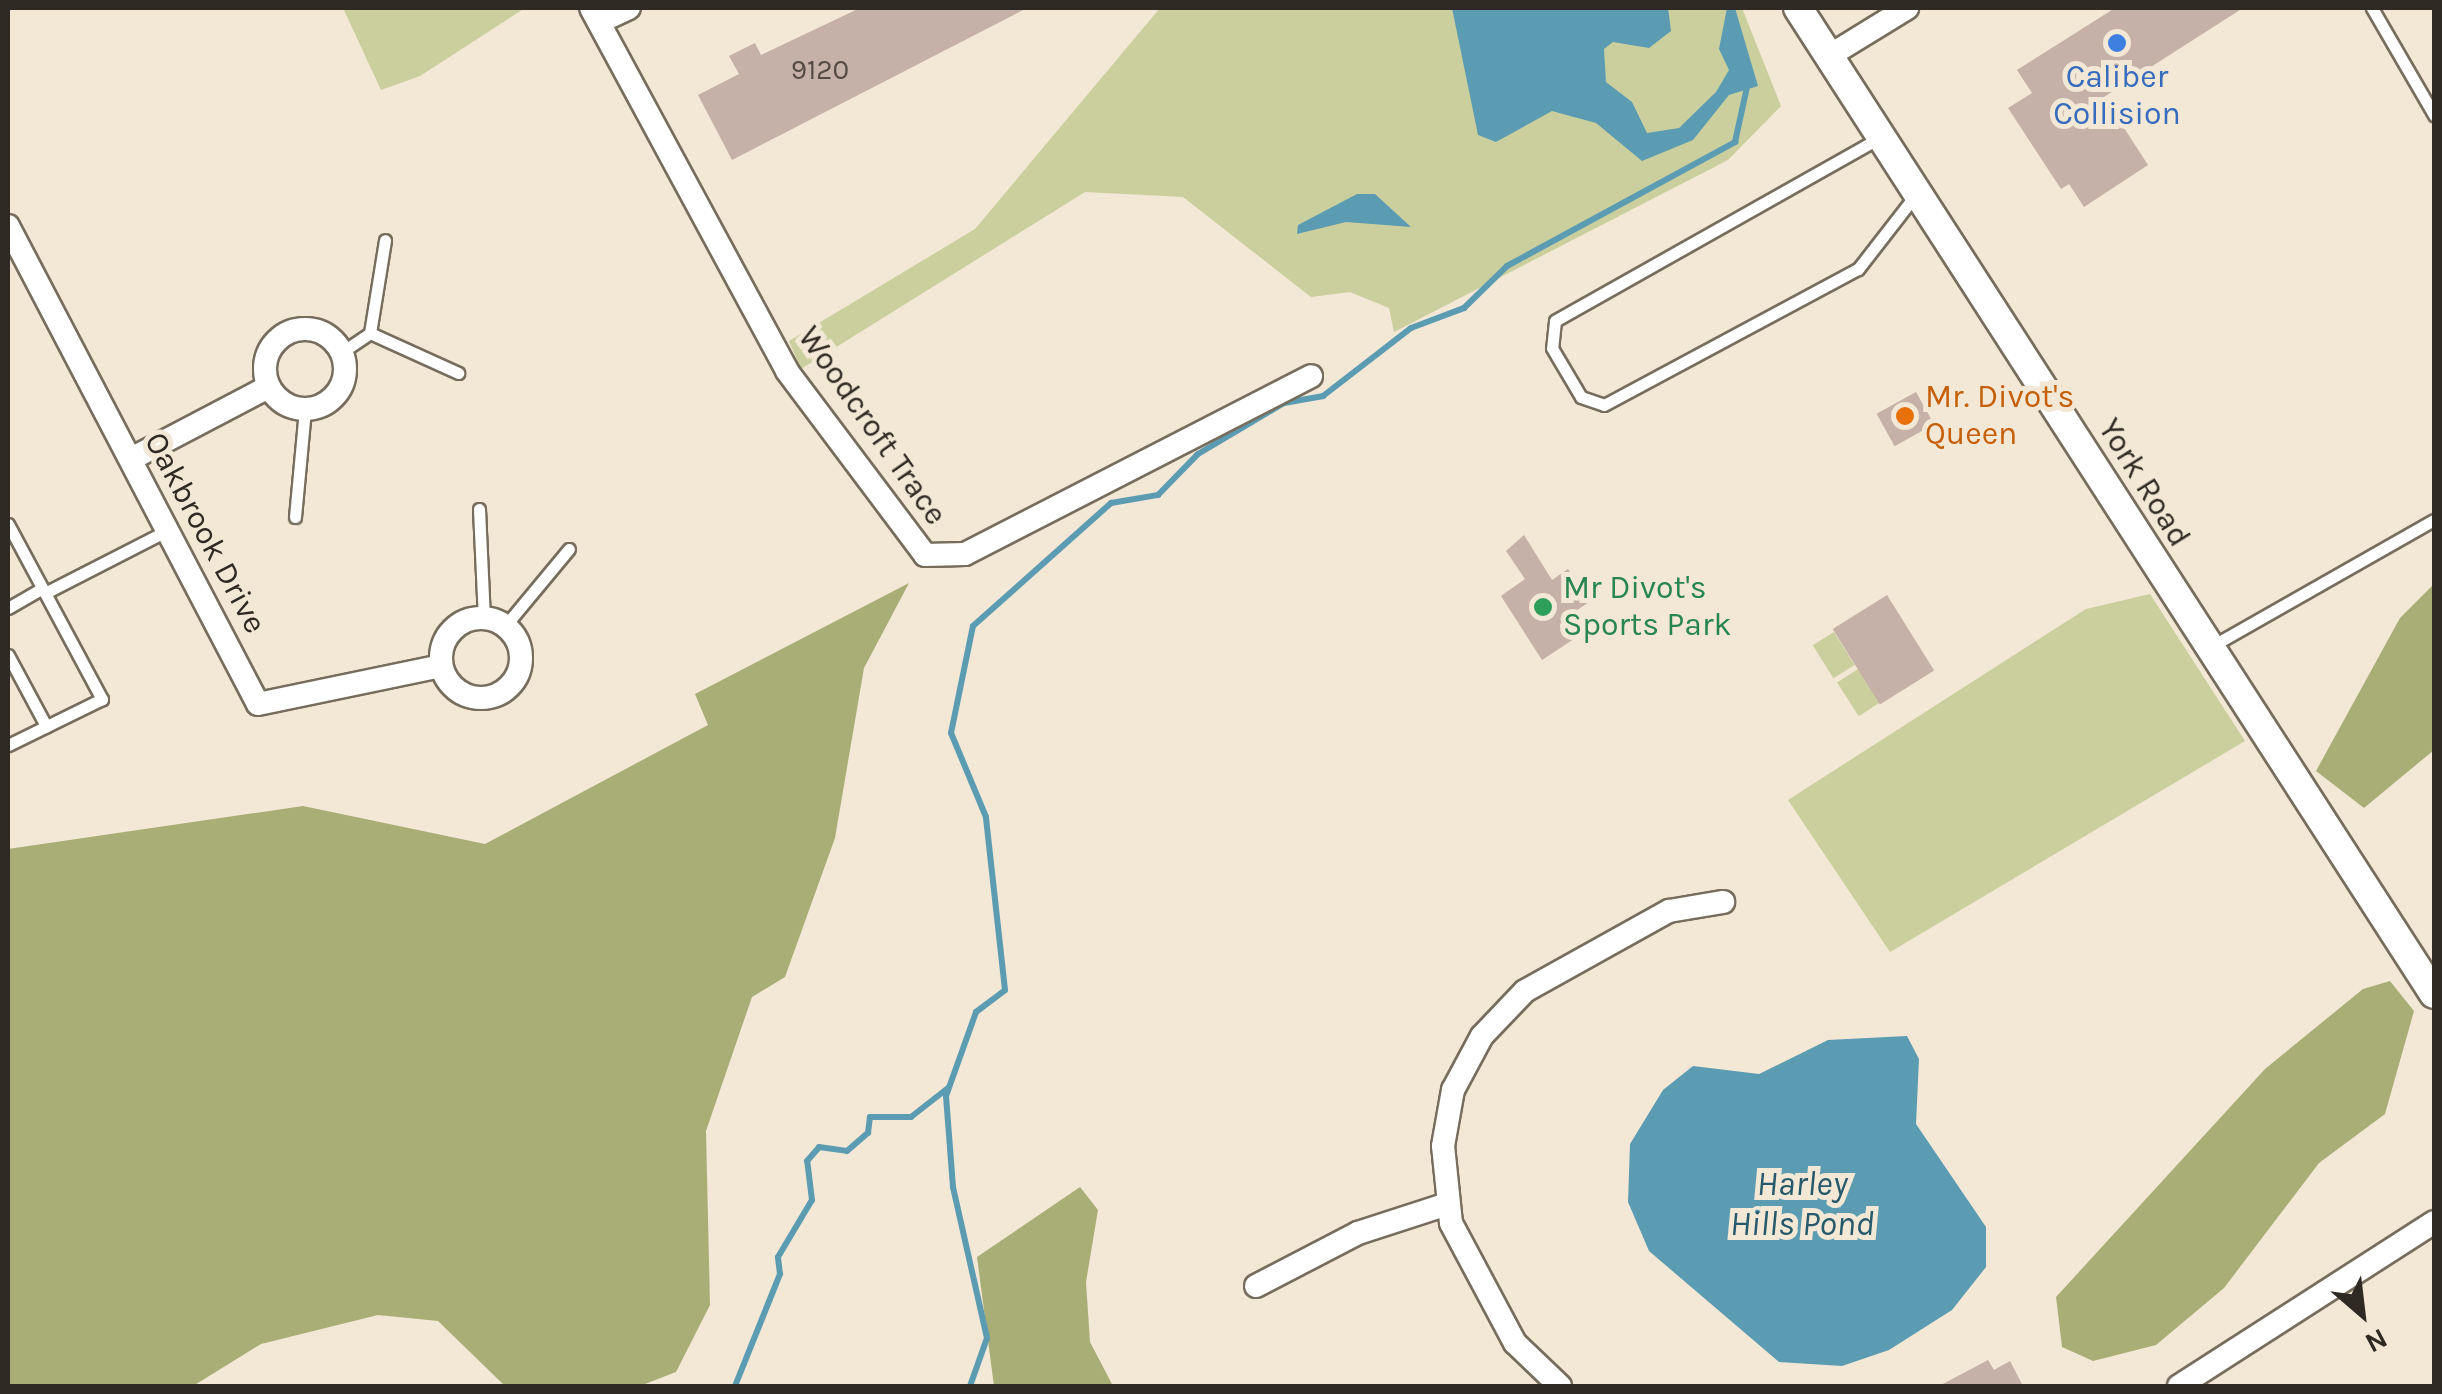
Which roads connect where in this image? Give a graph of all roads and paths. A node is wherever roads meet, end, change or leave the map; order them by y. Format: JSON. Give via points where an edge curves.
{"nodes":[{"id":1,"x":628,"y":8,"type":"edge"},
{"id":2,"x":1798,"y":8,"type":"edge"},
{"id":3,"x":1907,"y":8,"type":"edge"},
{"id":4,"x":2372,"y":8,"type":"edge"},
{"id":5,"x":595,"y":15,"type":"edge"},
{"id":6,"x":1830,"y":56,"type":"junction"},
{"id":7,"x":2434,"y":115,"type":"edge"},
{"id":8,"x":1881,"y":137,"type":"junction"},
{"id":9,"x":1918,"y":193,"type":"junction"},
{"id":10,"x":8,"y":226,"type":"edge"},
{"id":11,"x":385,"y":240,"type":"dead end"},
{"id":12,"x":370,"y":333,"type":"junction"},
{"id":13,"x":342,"y":352,"type":"junction"},
{"id":14,"x":458,"y":372,"type":"dead end"},
{"id":15,"x":1310,"y":376,"type":"dead end"},
{"id":16,"x":268,"y":387,"type":"junction"},
{"id":17,"x":305,"y":409,"type":"junction"},
{"id":18,"x":130,"y":459,"type":"junction"},
{"id":19,"x":479,"y":510,"type":"dead end"},
{"id":20,"x":294,"y":517,"type":"dead end"},
{"id":21,"x":2434,"y":520,"type":"edge"},
{"id":22,"x":8,"y":524,"type":"edge"},
{"id":23,"x":168,"y":530,"type":"junction"},
{"id":24,"x":568,"y":549,"type":"dead end"},
{"id":25,"x":43,"y":590,"type":"junction"},
{"id":26,"x":8,"y":608,"type":"edge"},
{"id":27,"x":494,"y":622,"type":"junction"},
{"id":28,"x":2208,"y":648,"type":"junction"},
{"id":29,"x":8,"y":655,"type":"edge"},
{"id":30,"x":441,"y":666,"type":"junction"},
{"id":31,"x":46,"y":726,"type":"junction"},
{"id":32,"x":8,"y":746,"type":"edge"},
{"id":33,"x":1724,"y":902,"type":"dead end"},
{"id":34,"x":2434,"y":994,"type":"edge"},
{"id":35,"x":1447,"y":1204,"type":"junction"},
{"id":36,"x":2434,"y":1222,"type":"edge"},
{"id":37,"x":1256,"y":1286,"type":"dead end"},
{"id":38,"x":1560,"y":1386,"type":"edge"},
{"id":39,"x":2179,"y":1386,"type":"edge"}],
"edges":[{"from":1,"to":5,"type":"street"},
{"from":2,"to":6,"type":"street","name":"York Road"},
{"from":3,"to":6,"type":"street"},
{"from":4,"to":7,"type":"lane"},
{"from":5,"to":15,"type":"street","name":"Woodcroft Trace","via":[[787,370],[864,466],[909,544],[944,558]]},
{"from":6,"to":8,"type":"street","name":"York Road"},
{"from":8,"to":9,"type":"street","name":"York Road"},
{"from":8,"to":9,"type":"lane","via":[[1555,320],[1552,348],[1580,397],[1604,405],[1858,268]]},
{"from":9,"to":28,"type":"street","name":"York Road"},
{"from":10,"to":18,"type":"street","name":"Oakbrook Drive"},
{"from":11,"to":12,"type":"lane"},
{"from":12,"to":13,"type":"lane"},
{"from":12,"to":14,"type":"lane"},
{"from":13,"to":16,"type":"street","via":[[313,329],[288,332],[269,350]]},
{"from":13,"to":17,"type":"street","via":[[339,391]]},
{"from":16,"to":17,"type":"street"},
{"from":16,"to":18,"type":"street"},
{"from":17,"to":20,"type":"lane"},
{"from":18,"to":23,"type":"street","name":"Oakbrook Drive"},
{"from":19,"to":27,"type":"lane"},
{"from":21,"to":28,"type":"lane"},
{"from":22,"to":25,"type":"lane"},
{"from":23,"to":25,"type":"lane"},
{"from":23,"to":30,"type":"street","name":"Oakbrook Drive","via":[[258,704]]},
{"from":24,"to":27,"type":"lane"},
{"from":25,"to":26,"type":"lane"},
{"from":25,"to":31,"type":"lane","via":[[102,699]]},
{"from":27,"to":30,"type":"street","via":[[451,632]]},
{"from":27,"to":30,"type":"street","via":[[521,660],[502,692],[464,695]]},
{"from":28,"to":34,"type":"street","name":"York Road"},
{"from":29,"to":31,"type":"lane"},
{"from":31,"to":32,"type":"lane"},
{"from":33,"to":35,"type":"street","via":[[1668,911],[1538,982],[1494,1021],[1448,1108]]},
{"from":35,"to":37,"type":"street","via":[[1358,1232]]},
{"from":35,"to":38,"type":"street","via":[[1514,1343]]},
{"from":36,"to":39,"type":"street"}]}
